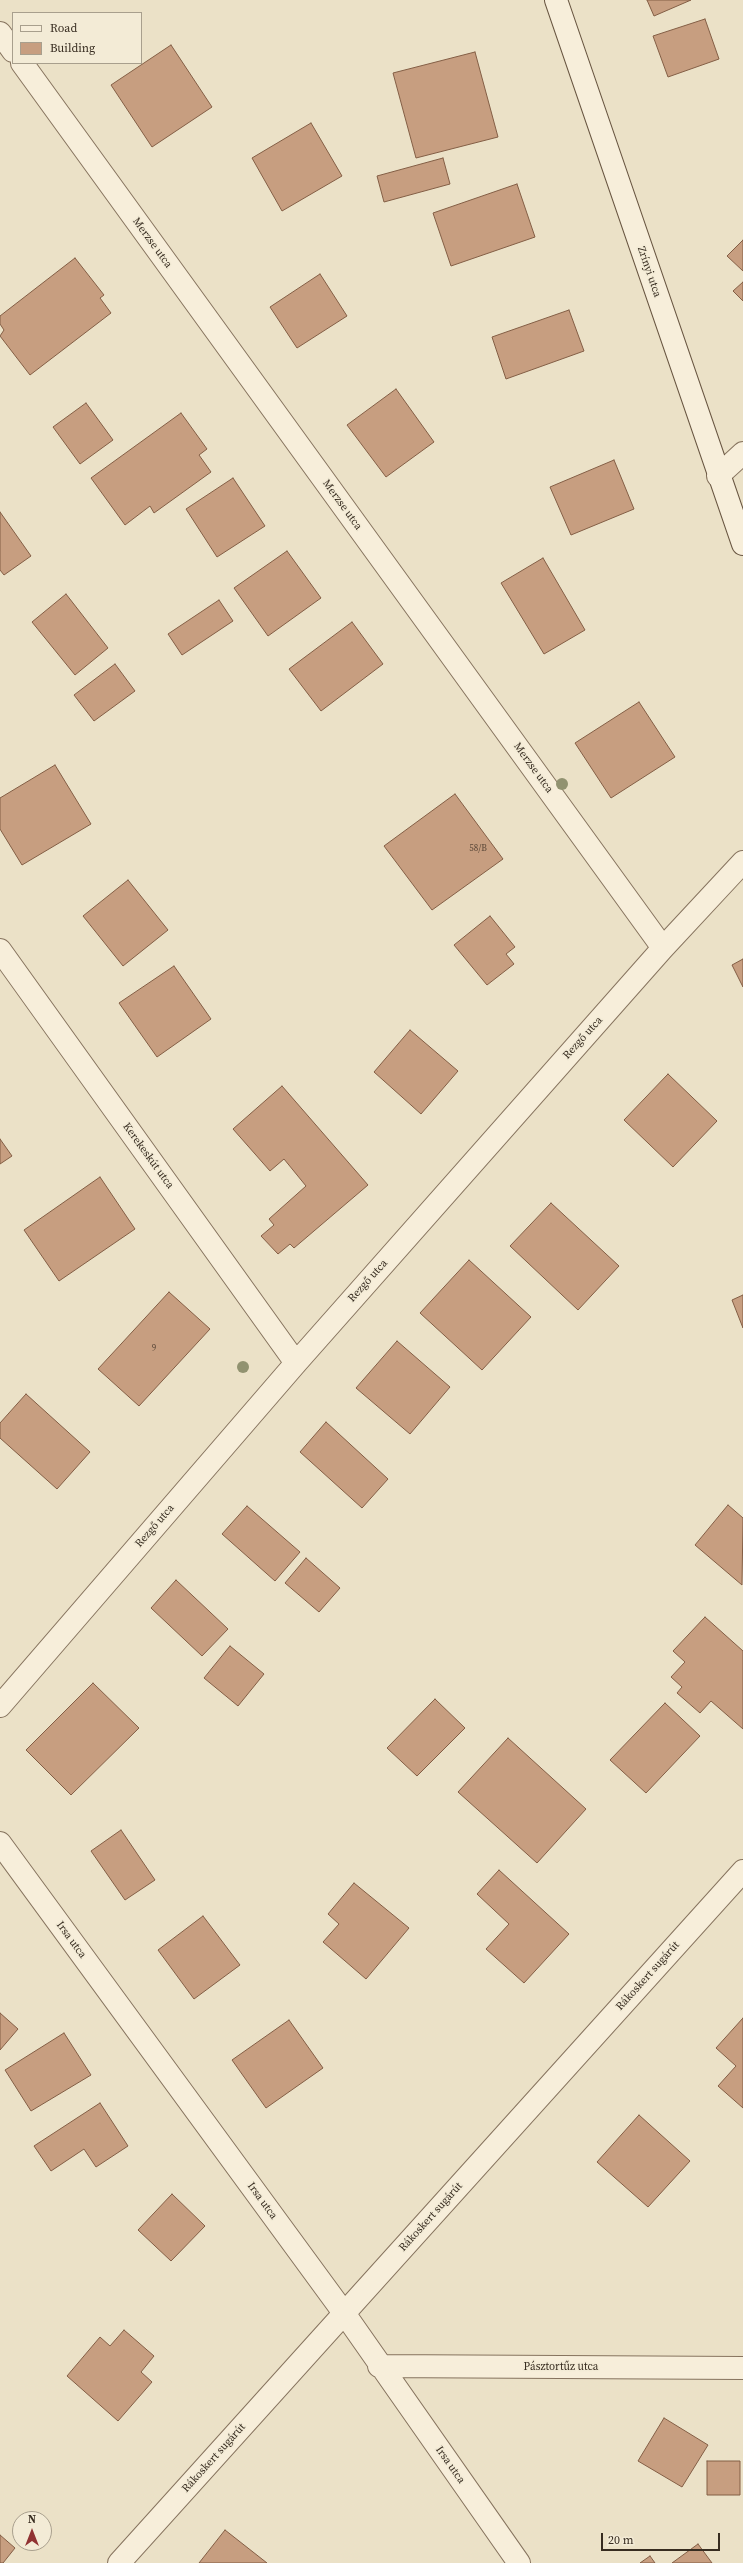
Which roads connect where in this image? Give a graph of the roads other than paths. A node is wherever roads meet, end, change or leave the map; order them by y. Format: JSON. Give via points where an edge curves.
{"nodes":[{"id":1,"x":556,"y":0,"type":"edge"},
{"id":2,"x":0,"y":33,"type":"edge"},
{"id":3,"x":12,"y":50,"type":"edge"},
{"id":4,"x":23,"y":64,"type":"edge"},
{"id":5,"x":743,"y":453,"type":"edge"},
{"id":6,"x":718,"y":476,"type":"junction"},
{"id":7,"x":743,"y":544,"type":"edge"},
{"id":8,"x":743,"y":862,"type":"edge"},
{"id":9,"x":663,"y":948,"type":"junction"},
{"id":10,"x":0,"y":950,"type":"edge"},
{"id":11,"x":296,"y":1363,"type":"junction"},
{"id":12,"x":0,"y":1706,"type":"edge"},
{"id":13,"x":0,"y":1843,"type":"edge"},
{"id":14,"x":743,"y":1871,"type":"edge"},
{"id":15,"x":344,"y":2313,"type":"junction"},
{"id":16,"x":379,"y":2366,"type":"junction"},
{"id":17,"x":743,"y":2368,"type":"edge"},
{"id":18,"x":119,"y":2563,"type":"edge"},
{"id":19,"x":519,"y":2563,"type":"edge"}],
"edges":[{"from":1,"to":6,"type":"street","name":"Zrínyi utca"},
{"from":2,"to":3,"type":"street"},
{"from":4,"to":9,"type":"street","name":"Merzse utca"},
{"from":5,"to":6,"type":"street"},
{"from":6,"to":7,"type":"street","name":"Zrínyi utca"},
{"from":8,"to":9,"type":"street","name":"Rezgő utca"},
{"from":9,"to":11,"type":"street","name":"Rezgő utca"},
{"from":10,"to":11,"type":"street","name":"Kerekeskút utca"},
{"from":11,"to":12,"type":"street","name":"Rezgő utca"},
{"from":13,"to":15,"type":"street","name":"Irsa utca"},
{"from":14,"to":15,"type":"street","name":"Rákoskert sugárút"},
{"from":15,"to":16,"type":"street","name":"Irsa utca"},
{"from":15,"to":18,"type":"street","name":"Rákoskert sugárút"},
{"from":16,"to":17,"type":"street","name":"Pásztortűz utca"},
{"from":16,"to":19,"type":"street","name":"Irsa utca"}]}
